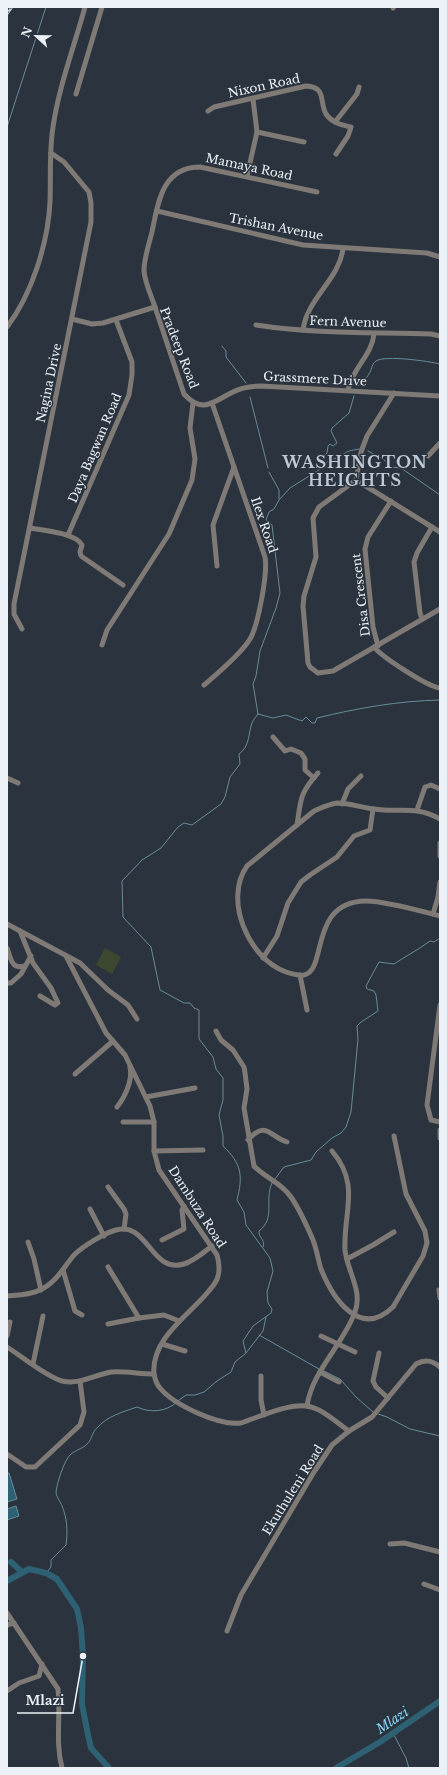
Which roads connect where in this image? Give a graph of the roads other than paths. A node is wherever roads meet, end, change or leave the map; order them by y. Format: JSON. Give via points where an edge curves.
{"nodes":[{"id":1,"x":86,"y":7,"type":"edge"},
{"id":2,"x":102,"y":7,"type":"edge"},
{"id":3,"x":359,"y":87,"type":"dead end"},
{"id":4,"x":76,"y":94,"type":"dead end"},
{"id":5,"x":253,"y":99,"type":"junction"},
{"id":6,"x":208,"y":111,"type":"dead end"},
{"id":7,"x":335,"y":122,"type":"junction"},
{"id":8,"x":257,"y":132,"type":"junction"},
{"id":9,"x":304,"y":142,"type":"dead end"},
{"id":10,"x":51,"y":154,"type":"junction"},
{"id":11,"x":336,"y":154,"type":"dead end"},
{"id":12,"x":247,"y":176,"type":"junction"},
{"id":13,"x":317,"y":192,"type":"dead end"},
{"id":14,"x":156,"y":211,"type":"junction"},
{"id":15,"x":343,"y":248,"type":"junction"},
{"id":16,"x":440,"y":257,"type":"edge"},
{"id":17,"x":155,"y":307,"type":"junction"},
{"id":18,"x":72,"y":319,"type":"junction"},
{"id":19,"x":116,"y":320,"type":"junction"},
{"id":20,"x":256,"y":325,"type":"dead end"},
{"id":21,"x":7,"y":327,"type":"edge"},
{"id":22,"x":303,"y":330,"type":"junction"},
{"id":23,"x":374,"y":334,"type":"junction"},
{"id":24,"x":440,"y":336,"type":"edge"},
{"id":25,"x":348,"y":390,"type":"junction"},
{"id":26,"x":394,"y":393,"type":"junction"},
{"id":27,"x":440,"y":396,"type":"edge"},
{"id":28,"x":193,"y":403,"type":"junction"},
{"id":29,"x":212,"y":403,"type":"junction"},
{"id":30,"x":440,"y":443,"type":"edge"},
{"id":31,"x":428,"y":456,"type":"dead end"},
{"id":32,"x":234,"y":467,"type":"junction"},
{"id":33,"x":356,"y":480,"type":"junction"},
{"id":34,"x":391,"y":501,"type":"junction"},
{"id":35,"x":432,"y":527,"type":"junction"},
{"id":36,"x":30,"y":528,"type":"junction"},
{"id":37,"x":440,"y":532,"type":"edge"},
{"id":38,"x":68,"y":535,"type":"junction"},
{"id":39,"x":217,"y":566,"type":"dead end"},
{"id":40,"x":123,"y":585,"type":"dead end"},
{"id":41,"x":440,"y":609,"type":"edge"},
{"id":42,"x":422,"y":619,"type":"junction"},
{"id":43,"x":22,"y":629,"type":"dead end"},
{"id":44,"x":102,"y":645,"type":"dead end"},
{"id":45,"x":376,"y":646,"type":"junction"},
{"id":46,"x":204,"y":685,"type":"dead end"},
{"id":47,"x":440,"y":688,"type":"edge"},
{"id":48,"x":272,"y":737,"type":"dead end"},
{"id":49,"x":318,"y":773,"type":"dead end"},
{"id":50,"x":361,"y":776,"type":"dead end"},
{"id":51,"x":7,"y":778,"type":"edge"},
{"id":52,"x":314,"y":778,"type":"junction"},
{"id":53,"x":18,"y":783,"type":"dead end"},
{"id":54,"x":440,"y":789,"type":"edge"},
{"id":55,"x":342,"y":804,"type":"junction"},
{"id":56,"x":373,"y":809,"type":"junction"},
{"id":57,"x":417,"y":810,"type":"junction"},
{"id":58,"x":440,"y":819,"type":"edge"},
{"id":59,"x":297,"y":825,"type":"junction"},
{"id":60,"x":440,"y":843,"type":"edge"},
{"id":61,"x":440,"y":856,"type":"edge"},
{"id":62,"x":440,"y":882,"type":"edge"},
{"id":63,"x":433,"y":914,"type":"junction"},
{"id":64,"x":440,"y":916,"type":"edge"},
{"id":65,"x":7,"y":924,"type":"edge"},
{"id":66,"x":20,"y":931,"type":"junction"},
{"id":67,"x":7,"y":948,"type":"edge"},
{"id":68,"x":31,"y":956,"type":"junction"},
{"id":69,"x":66,"y":956,"type":"junction"},
{"id":70,"x":263,"y":958,"type":"junction"},
{"id":71,"x":25,"y":966,"type":"junction"},
{"id":72,"x":300,"y":976,"type":"junction"},
{"id":73,"x":7,"y":983,"type":"edge"},
{"id":74,"x":40,"y":996,"type":"dead end"},
{"id":75,"x":440,"y":1006,"type":"edge"},
{"id":76,"x":307,"y":1010,"type":"dead end"},
{"id":77,"x":136,"y":1018,"type":"dead end"},
{"id":78,"x":439,"y":1027,"type":"edge"},
{"id":79,"x":216,"y":1031,"type":"dead end"},
{"id":80,"x":113,"y":1041,"type":"junction"},
{"id":81,"x":130,"y":1065,"type":"junction"},
{"id":82,"x":76,"y":1074,"type":"dead end"},
{"id":83,"x":194,"y":1088,"type":"dead end"},
{"id":84,"x":146,"y":1097,"type":"junction"},
{"id":85,"x":117,"y":1107,"type":"dead end"},
{"id":86,"x":123,"y":1122,"type":"dead end"},
{"id":87,"x":154,"y":1122,"type":"junction"},
{"id":88,"x":440,"y":1122,"type":"edge"},
{"id":89,"x":440,"y":1130,"type":"edge"},
{"id":90,"x":394,"y":1136,"type":"dead end"},
{"id":91,"x":440,"y":1138,"type":"edge"},
{"id":92,"x":248,"y":1140,"type":"junction"},
{"id":93,"x":287,"y":1142,"type":"dead end"},
{"id":94,"x":154,"y":1150,"type":"junction"},
{"id":95,"x":203,"y":1150,"type":"dead end"},
{"id":96,"x":332,"y":1152,"type":"dead end"},
{"id":97,"x":108,"y":1187,"type":"dead end"},
{"id":98,"x":184,"y":1206,"type":"junction"},
{"id":99,"x":90,"y":1209,"type":"dead end"},
{"id":100,"x":124,"y":1229,"type":"junction"},
{"id":101,"x":394,"y":1232,"type":"dead end"},
{"id":102,"x":104,"y":1236,"type":"junction"},
{"id":103,"x":162,"y":1240,"type":"dead end"},
{"id":104,"x":28,"y":1242,"type":"dead end"},
{"id":105,"x":212,"y":1246,"type":"junction"},
{"id":106,"x":347,"y":1259,"type":"junction"},
{"id":107,"x":108,"y":1267,"type":"dead end"},
{"id":108,"x":63,"y":1270,"type":"junction"},
{"id":109,"x":41,"y":1290,"type":"junction"},
{"id":110,"x":439,"y":1290,"type":"dead end"},
{"id":111,"x":7,"y":1296,"type":"edge"},
{"id":112,"x":440,"y":1298,"type":"edge"},
{"id":113,"x":82,"y":1315,"type":"dead end"},
{"id":114,"x":354,"y":1315,"type":"junction"},
{"id":115,"x":43,"y":1316,"type":"dead end"},
{"id":116,"x":139,"y":1318,"type":"junction"},
{"id":117,"x":180,"y":1321,"type":"junction"},
{"id":118,"x":10,"y":1322,"type":"dead end"},
{"id":119,"x":108,"y":1324,"type":"dead end"},
{"id":120,"x":7,"y":1336,"type":"edge"},
{"id":121,"x":321,"y":1336,"type":"dead end"},
{"id":122,"x":338,"y":1343,"type":"junction"},
{"id":123,"x":162,"y":1344,"type":"junction"},
{"id":124,"x":7,"y":1347,"type":"edge"},
{"id":125,"x":184,"y":1351,"type":"dead end"},
{"id":126,"x":355,"y":1352,"type":"dead end"},
{"id":127,"x":379,"y":1353,"type":"dead end"},
{"id":128,"x":33,"y":1364,"type":"junction"},
{"id":129,"x":440,"y":1366,"type":"edge"},
{"id":130,"x":320,"y":1372,"type":"junction"},
{"id":131,"x":154,"y":1374,"type":"junction"},
{"id":132,"x":262,"y":1376,"type":"dead end"},
{"id":133,"x":80,"y":1381,"type":"junction"},
{"id":134,"x":339,"y":1382,"type":"dead end"},
{"id":135,"x":388,"y":1398,"type":"junction"},
{"id":136,"x":307,"y":1406,"type":"junction"},
{"id":137,"x":264,"y":1415,"type":"junction"},
{"id":138,"x":349,"y":1431,"type":"junction"},
{"id":139,"x":7,"y":1454,"type":"edge"},
{"id":140,"x":390,"y":1544,"type":"dead end"},
{"id":141,"x":440,"y":1552,"type":"edge"},
{"id":142,"x":424,"y":1584,"type":"dead end"},
{"id":143,"x":440,"y":1590,"type":"edge"},
{"id":144,"x":7,"y":1613,"type":"edge"},
{"id":145,"x":14,"y":1623,"type":"junction"},
{"id":146,"x":7,"y":1625,"type":"edge"},
{"id":147,"x":227,"y":1631,"type":"dead end"},
{"id":148,"x":42,"y":1664,"type":"junction"},
{"id":149,"x":7,"y":1691,"type":"edge"},
{"id":150,"x":62,"y":1768,"type":"edge"}],
"edges":[{"from":1,"to":10,"type":"street","via":[[60,91]]},
{"from":2,"to":4,"type":"street"},
{"from":3,"to":7,"type":"street","via":[[357,94]]},
{"from":5,"to":6,"type":"street","name":"Nixon Road","via":[[214,107]]},
{"from":5,"to":7,"type":"street","name":"Nixon Road","via":[[311,87],[321,94],[326,113]]},
{"from":5,"to":8,"type":"street"},
{"from":7,"to":11,"type":"street","via":[[352,127]]},
{"from":8,"to":9,"type":"street"},
{"from":8,"to":12,"type":"street"},
{"from":10,"to":18,"type":"street","name":"Nagina Drive","via":[[64,162],[90,196],[91,222]]},
{"from":10,"to":21,"type":"street","via":[[46,235],[19,310]]},
{"from":12,"to":13,"type":"street","name":"Mamaya Road"},
{"from":12,"to":14,"type":"street","name":"Mamaya Road","via":[[200,167],[185,170],[165,185]]},
{"from":14,"to":15,"type":"street","name":"Trishan Avenue","via":[[303,245]]},
{"from":14,"to":17,"type":"street","name":"Mamaya Road","via":[[144,272]]},
{"from":15,"to":16,"type":"street","name":"Trishan Avenue","via":[[427,253]]},
{"from":15,"to":22,"type":"street","via":[[339,264],[307,313]]},
{"from":17,"to":19,"type":"street","name":"Pradeep Road"},
{"from":17,"to":28,"type":"street","name":"Pradeep Road","via":[[181,387]]},
{"from":18,"to":19,"type":"street","name":"Pradeep Road","via":[[98,324]]},
{"from":18,"to":36,"type":"street","name":"Nagina Drive"},
{"from":19,"to":38,"type":"street","name":"Daya Bagwan Road","via":[[132,362],[129,396]]},
{"from":20,"to":22,"type":"street","name":"Fern Avenue"},
{"from":22,"to":23,"type":"street","name":"Fern Avenue"},
{"from":23,"to":24,"type":"street","name":"Fern Avenue"},
{"from":23,"to":25,"type":"street","via":[[372,345],[351,378]]},
{"from":25,"to":26,"type":"street","name":"Grassmere Drive"},
{"from":25,"to":29,"type":"street","name":"Grassmere Drive","via":[[252,386],[234,391]]},
{"from":26,"to":27,"type":"street","name":"Grassmere Drive"},
{"from":26,"to":33,"type":"street","via":[[367,436]]},
{"from":28,"to":29,"type":"street","name":"Grassmere Drive"},
{"from":28,"to":44,"type":"street","name":"Pradeep Road","via":[[190,420],[195,459],[192,480],[169,534],[107,630]]},
{"from":29,"to":32,"type":"street","name":"Ilex Road"},
{"from":30,"to":31,"type":"street"},
{"from":32,"to":39,"type":"street","via":[[213,525]]},
{"from":32,"to":46,"type":"street","name":"Ilex Road","via":[[265,557],[267,574],[250,640]]},
{"from":33,"to":34,"type":"street"},
{"from":33,"to":45,"type":"street","via":[[319,507],[313,518],[316,552],[304,596],[308,663],[318,672],[333,671]]},
{"from":34,"to":35,"type":"street"},
{"from":34,"to":45,"type":"street","name":"Disa Crescent","via":[[368,537],[365,549]]},
{"from":35,"to":37,"type":"street"},
{"from":35,"to":42,"type":"street","via":[[414,562]]},
{"from":36,"to":38,"type":"street"},
{"from":36,"to":43,"type":"street","name":"Nagina Drive","via":[[13,609]]},
{"from":38,"to":40,"type":"street","via":[[82,543],[81,556]]},
{"from":41,"to":42,"type":"street"},
{"from":42,"to":45,"type":"street"},
{"from":45,"to":47,"type":"street","via":[[381,655]]},
{"from":48,"to":52,"type":"street","via":[[284,751],[301,753],[305,759],[305,770]]},
{"from":49,"to":52,"type":"street"},
{"from":50,"to":55,"type":"street","via":[[348,789]]},
{"from":51,"to":53,"type":"street"},
{"from":52,"to":59,"type":"street","via":[[307,785],[299,803]]},
{"from":54,"to":57,"type":"street","via":[[431,785],[425,787]]},
{"from":55,"to":56,"type":"street"},
{"from":55,"to":59,"type":"street","via":[[332,804],[319,809]]},
{"from":56,"to":57,"type":"street"},
{"from":56,"to":70,"type":"street","via":[[370,830],[354,836],[337,857],[301,882],[288,903],[277,936]]},
{"from":57,"to":58,"type":"street","via":[[428,812]]},
{"from":59,"to":70,"type":"street","via":[[247,866],[239,883],[240,911],[246,934]]},
{"from":60,"to":61,"type":"street"},
{"from":62,"to":63,"type":"street"},
{"from":63,"to":64,"type":"street"},
{"from":63,"to":72,"type":"street","via":[[377,902],[364,901],[346,905],[334,914],[325,928],[314,968]]},
{"from":65,"to":66,"type":"street"},
{"from":66,"to":68,"type":"street"},
{"from":66,"to":69,"type":"street"},
{"from":67,"to":71,"type":"street","via":[[14,965],[20,968]]},
{"from":68,"to":71,"type":"street"},
{"from":68,"to":74,"type":"street","via":[[58,1002],[55,1005]]},
{"from":69,"to":77,"type":"street","via":[[80,962],[104,987],[128,1005]]},
{"from":69,"to":80,"type":"street","name":"Dambuza Road","via":[[101,1024]]},
{"from":70,"to":72,"type":"street","via":[[282,970]]},
{"from":71,"to":73,"type":"street","via":[[14,981]]},
{"from":72,"to":76,"type":"street"},
{"from":75,"to":78,"type":"street"},
{"from":78,"to":88,"type":"street","via":[[428,1106],[431,1120]]},
{"from":79,"to":92,"type":"street","via":[[244,1067],[247,1089],[244,1108]]},
{"from":80,"to":81,"type":"street","name":"Dambuza Road"},
{"from":80,"to":82,"type":"street"},
{"from":81,"to":84,"type":"street","name":"Dambuza Road"},
{"from":81,"to":85,"type":"street","via":[[126,1091]]},
{"from":83,"to":84,"type":"street"},
{"from":84,"to":87,"type":"street","name":"Dambuza Road"},
{"from":86,"to":87,"type":"street"},
{"from":87,"to":94,"type":"street","name":"Dambuza Road"},
{"from":89,"to":91,"type":"street"},
{"from":90,"to":114,"type":"street","via":[[406,1194],[427,1236],[426,1248],[394,1307],[371,1319]]},
{"from":92,"to":93,"type":"street","via":[[256,1132],[263,1130]]},
{"from":92,"to":114,"type":"street","via":[[254,1166],[278,1183],[291,1197],[314,1241],[327,1283],[347,1310]]},
{"from":94,"to":95,"type":"street"},
{"from":94,"to":98,"type":"street","name":"Dambuza Road","via":[[159,1170]]},
{"from":96,"to":106,"type":"street","via":[[341,1163],[350,1193],[345,1237]]},
{"from":97,"to":100,"type":"street","via":[[126,1214]]},
{"from":98,"to":103,"type":"street","via":[[184,1229]]},
{"from":98,"to":105,"type":"street","name":"Dambuza Road"},
{"from":99,"to":102,"type":"street"},
{"from":100,"to":102,"type":"street"},
{"from":100,"to":105,"type":"street","via":[[136,1232],[160,1260],[168,1264],[185,1264]]},
{"from":101,"to":106,"type":"street"},
{"from":102,"to":108,"type":"street","via":[[77,1252]]},
{"from":104,"to":109,"type":"street"},
{"from":105,"to":117,"type":"street","name":"Dambuza Road","via":[[217,1255],[218,1278],[204,1297]]},
{"from":106,"to":114,"type":"street","via":[[357,1289]]},
{"from":107,"to":116,"type":"street"},
{"from":108,"to":109,"type":"street","via":[[53,1282]]},
{"from":108,"to":113,"type":"street","via":[[75,1311]]},
{"from":109,"to":111,"type":"street"},
{"from":110,"to":112,"type":"street"},
{"from":114,"to":122,"type":"street"},
{"from":115,"to":128,"type":"street"},
{"from":116,"to":117,"type":"street","via":[[164,1315]]},
{"from":116,"to":119,"type":"street"},
{"from":117,"to":123,"type":"street","name":"Dambuza Road"},
{"from":118,"to":120,"type":"street"},
{"from":121,"to":122,"type":"street"},
{"from":122,"to":126,"type":"street"},
{"from":122,"to":130,"type":"street"},
{"from":123,"to":125,"type":"street"},
{"from":123,"to":131,"type":"street","name":"Dambuza Road","via":[[154,1361]]},
{"from":124,"to":128,"type":"street"},
{"from":127,"to":135,"type":"street","via":[[373,1381]]},
{"from":128,"to":133,"type":"street","via":[[63,1381]]},
{"from":129,"to":135,"type":"street","name":"Ekuthuleni Road","via":[[428,1360],[416,1364]]},
{"from":130,"to":134,"type":"street"},
{"from":130,"to":136,"type":"street","via":[[310,1389]]},
{"from":131,"to":133,"type":"street","via":[[110,1372]]},
{"from":131,"to":137,"type":"street","via":[[160,1388],[170,1397],[180,1404],[221,1421],[240,1423]]},
{"from":132,"to":137,"type":"street","via":[[261,1400]]},
{"from":133,"to":139,"type":"street","via":[[84,1412],[82,1421],[38,1465],[26,1467]]},
{"from":135,"to":138,"type":"street","name":"Ekuthuleni Road","via":[[372,1417]]},
{"from":136,"to":137,"type":"street","via":[[290,1407]]},
{"from":136,"to":138,"type":"street","via":[[329,1416]]},
{"from":138,"to":147,"type":"street","name":"Ekuthuleni Road","via":[[332,1445],[302,1491],[241,1595]]},
{"from":140,"to":141,"type":"street","via":[[404,1543]]},
{"from":142,"to":143,"type":"street"},
{"from":144,"to":145,"type":"street"},
{"from":145,"to":146,"type":"street"},
{"from":145,"to":148,"type":"street"},
{"from":148,"to":149,"type":"street","via":[[39,1676],[19,1683]]},
{"from":148,"to":150,"type":"street","via":[[58,1689],[58,1743]]}]}
